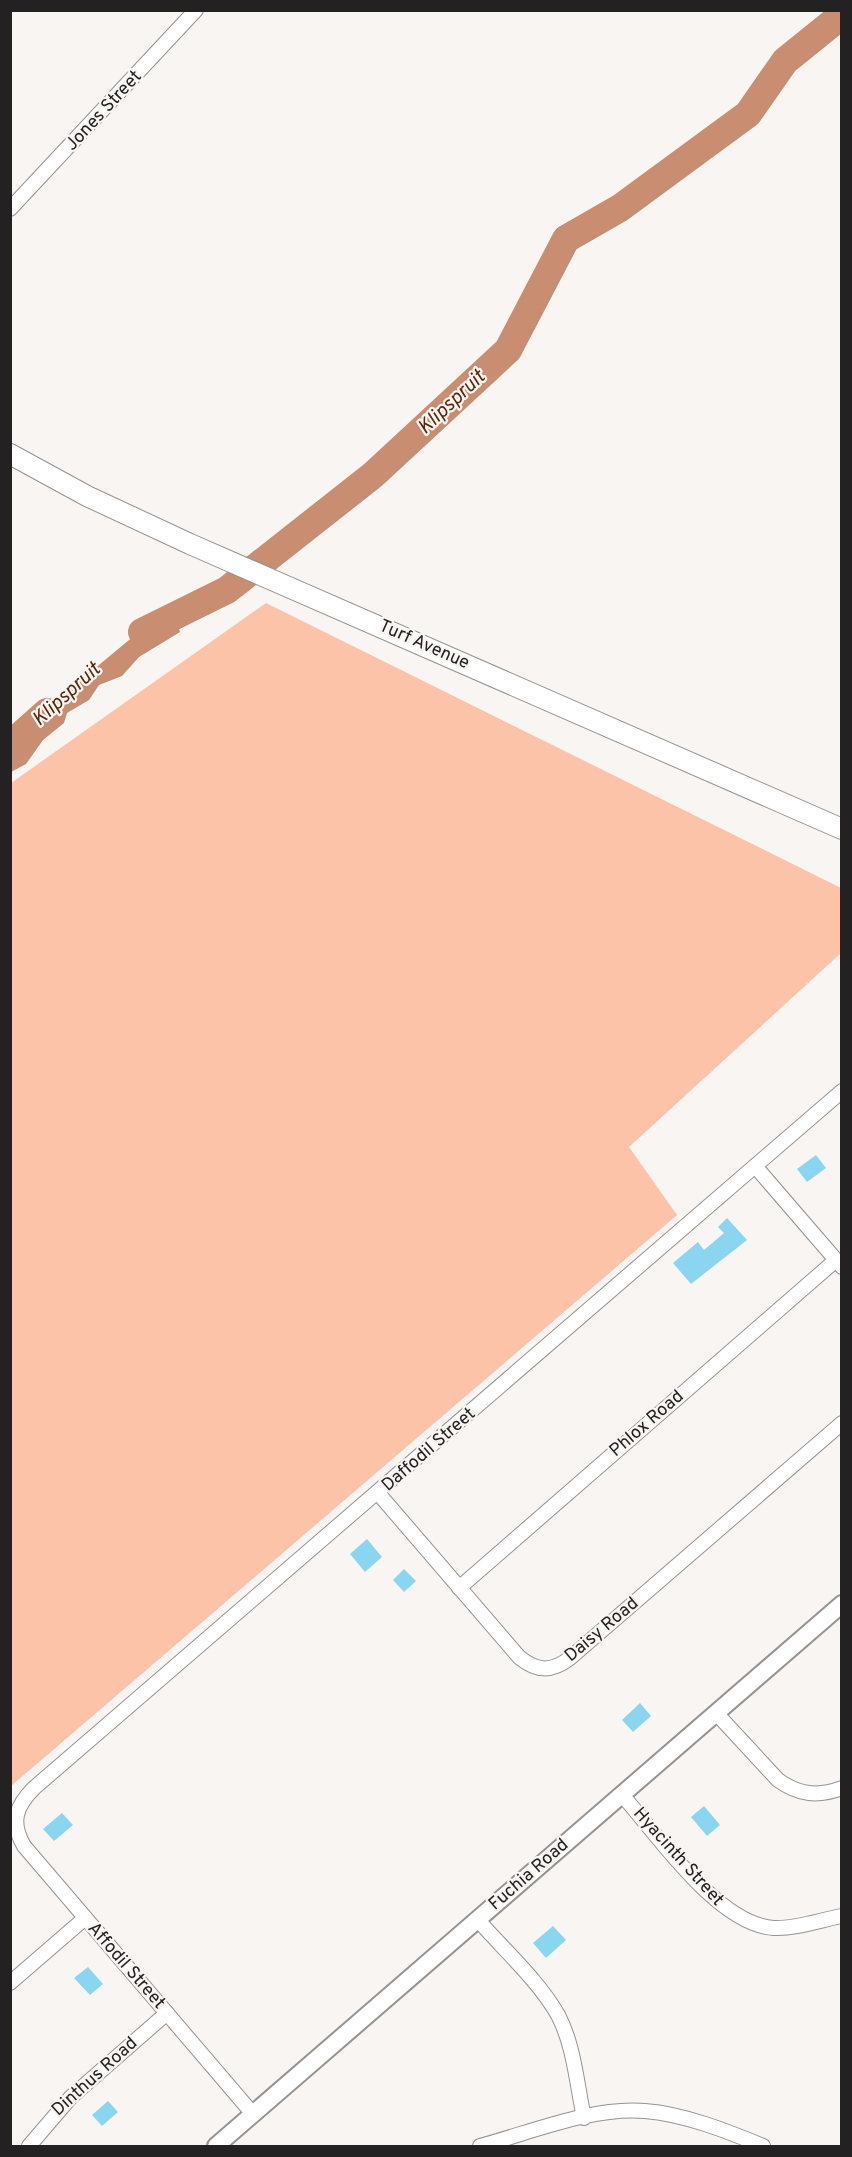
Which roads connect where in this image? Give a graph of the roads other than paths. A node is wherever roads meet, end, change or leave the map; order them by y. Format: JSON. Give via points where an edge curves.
{"nodes":[{"id":1,"x":196,"y":10,"type":"edge"},
{"id":2,"x":10,"y":209,"type":"edge"},
{"id":3,"x":10,"y":454,"type":"edge"},
{"id":4,"x":842,"y":829,"type":"edge"},
{"id":5,"x":842,"y":1091,"type":"edge"},
{"id":6,"x":755,"y":1166,"type":"junction"},
{"id":7,"x":839,"y":1263,"type":"edge"},
{"id":8,"x":842,"y":1423,"type":"edge"},
{"id":9,"x":378,"y":1493,"type":"junction"},
{"id":10,"x":459,"y":1588,"type":"junction"},
{"id":11,"x":842,"y":1604,"type":"edge"},
{"id":12,"x":716,"y":1713,"type":"junction"},
{"id":13,"x":842,"y":1788,"type":"edge"},
{"id":14,"x":622,"y":1795,"type":"junction"},
{"id":15,"x":17,"y":1810,"type":"joint"},
{"id":16,"x":842,"y":1916,"type":"edge"},
{"id":17,"x":84,"y":1919,"type":"junction"},
{"id":18,"x":478,"y":1920,"type":"junction"},
{"id":19,"x":10,"y":1983,"type":"edge"},
{"id":20,"x":167,"y":2013,"type":"junction"},
{"id":21,"x":254,"y":2114,"type":"junction"},
{"id":22,"x":584,"y":2118,"type":"junction"},
{"id":23,"x":29,"y":2146,"type":"edge"},
{"id":24,"x":216,"y":2146,"type":"edge"},
{"id":25,"x":480,"y":2146,"type":"edge"},
{"id":26,"x":763,"y":2146,"type":"edge"}],
"edges":[{"from":1,"to":2,"type":"street","name":"Jones Street"},
{"from":3,"to":4,"type":"main road","name":"Turf Avenue","via":[[87,496],[190,544]]},
{"from":5,"to":6,"type":"street","name":"Daffodil Street"},
{"from":6,"to":7,"type":"street"},
{"from":6,"to":9,"type":"street","name":"Daffodil Street"},
{"from":7,"to":10,"type":"street","name":"Phlox Road"},
{"from":8,"to":10,"type":"street","name":"Daisy Road","via":[[555,1667],[539,1669],[526,1663]]},
{"from":9,"to":10,"type":"street","name":"Daisy Road"},
{"from":9,"to":15,"type":"street","name":"Daffodil Street","via":[[34,1788]]},
{"from":11,"to":12,"type":"street","name":"Fuchia Road"},
{"from":12,"to":13,"type":"street","via":[[790,1788],[811,1794]]},
{"from":12,"to":14,"type":"street","name":"Fuchia Road"},
{"from":14,"to":16,"type":"street","name":"Hyacinth Street","via":[[707,1892],[732,1914],[774,1928]]},
{"from":14,"to":18,"type":"street","name":"Fuchia Road"},
{"from":15,"to":17,"type":"street","name":"Affodil Street","via":[[16,1828],[24,1846]]},
{"from":17,"to":19,"type":"street"},
{"from":17,"to":20,"type":"street","name":"Affodil Street"},
{"from":18,"to":21,"type":"street","name":"Fuchia Road"},
{"from":18,"to":22,"type":"street","via":[[559,2016]]},
{"from":20,"to":21,"type":"street","name":"Affodil Street"},
{"from":20,"to":23,"type":"street","name":"Dinthus Road","via":[[66,2102]]},
{"from":21,"to":24,"type":"street","name":"Fuchia Road"},
{"from":22,"to":25,"type":"street"},
{"from":22,"to":26,"type":"street","via":[[646,2111],[712,2127]]}]}
